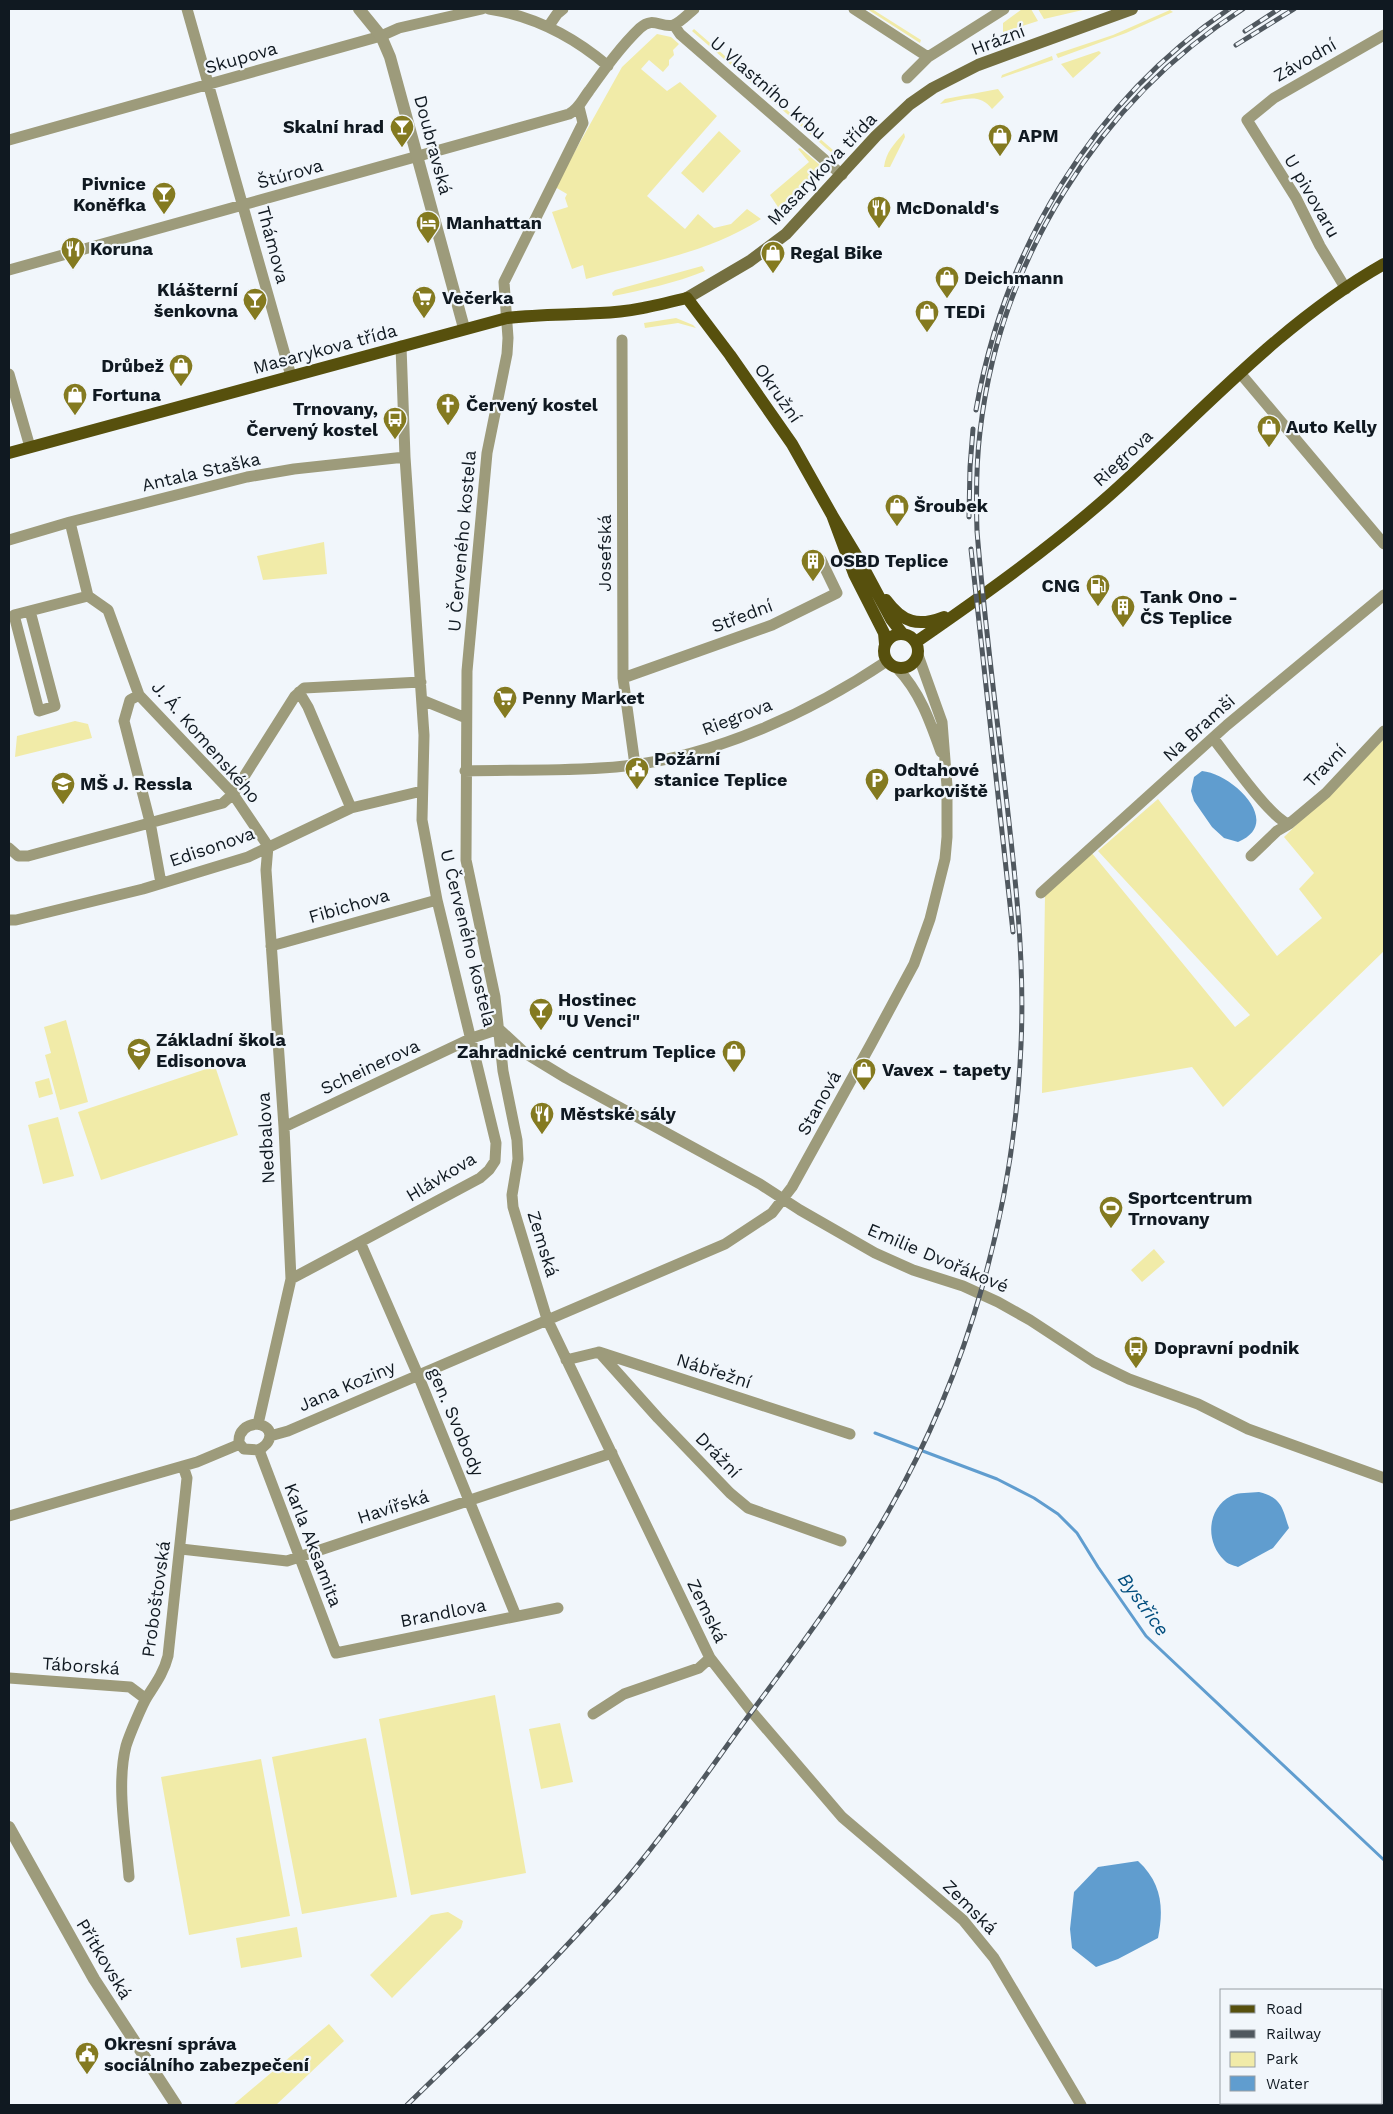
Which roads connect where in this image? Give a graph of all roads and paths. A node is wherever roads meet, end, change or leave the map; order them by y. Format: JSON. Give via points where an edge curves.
{"nodes":[{"id":1,"x":187,"y":9,"type":"edge"},
{"id":2,"x":359,"y":9,"type":"edge"},
{"id":3,"x":482,"y":9,"type":"edge"},
{"id":4,"x":489,"y":9,"type":"edge"},
{"id":5,"x":563,"y":9,"type":"edge"},
{"id":6,"x":694,"y":9,"type":"edge"},
{"id":7,"x":854,"y":9,"type":"edge"},
{"id":8,"x":1004,"y":9,"type":"edge"},
{"id":9,"x":1132,"y":9,"type":"edge"},
{"id":10,"x":674,"y":25,"type":"junction"},
{"id":11,"x":548,"y":27,"type":"junction"},
{"id":12,"x":1384,"y":35,"type":"edge"},
{"id":13,"x":382,"y":36,"type":"junction"},
{"id":14,"x":928,"y":56,"type":"junction"},
{"id":15,"x":608,"y":66,"type":"junction"},
{"id":16,"x":907,"y":78,"type":"dead end"},
{"id":17,"x":209,"y":85,"type":"junction"},
{"id":18,"x":910,"y":104,"type":"joint"},
{"id":19,"x":579,"y":107,"type":"junction"},
{"id":20,"x":1246,"y":120,"type":"joint"},
{"id":21,"x":9,"y":140,"type":"edge"},
{"id":22,"x":418,"y":156,"type":"junction"},
{"id":23,"x":842,"y":175,"type":"junction"},
{"id":24,"x":244,"y":205,"type":"junction"},
{"id":25,"x":1384,"y":264,"type":"edge"},
{"id":26,"x":9,"y":270,"type":"edge"},
{"id":27,"x":1346,"y":289,"type":"junction"},
{"id":28,"x":687,"y":298,"type":"junction"},
{"id":29,"x":507,"y":318,"type":"junction"},
{"id":30,"x":464,"y":328,"type":"junction"},
{"id":31,"x":622,"y":340,"type":"dead end"},
{"id":32,"x":401,"y":346,"type":"junction"},
{"id":33,"x":1240,"y":373,"type":"junction"},
{"id":34,"x":9,"y":374,"type":"edge"},
{"id":35,"x":291,"y":376,"type":"junction"},
{"id":36,"x":30,"y":447,"type":"junction"},
{"id":37,"x":9,"y":452,"type":"edge"},
{"id":38,"x":405,"y":458,"type":"junction"},
{"id":39,"x":832,"y":514,"type":"junction"},
{"id":40,"x":70,"y":522,"type":"junction"},
{"id":41,"x":9,"y":540,"type":"edge"},
{"id":42,"x":1384,"y":544,"type":"edge"},
{"id":43,"x":821,"y":560,"type":"dead end"},
{"id":44,"x":861,"y":563,"type":"junction"},
{"id":45,"x":88,"y":596,"type":"junction"},
{"id":46,"x":1383,"y":599,"type":"edge"},
{"id":47,"x":30,"y":611,"type":"junction"},
{"id":48,"x":959,"y":612,"type":"junction"},
{"id":49,"x":902,"y":634,"type":"junction"},
{"id":50,"x":916,"y":642,"type":"junction"},
{"id":51,"x":885,"y":644,"type":"junction"},
{"id":52,"x":918,"y":655,"type":"junction"},
{"id":53,"x":892,"y":665,"type":"junction"},
{"id":54,"x":623,"y":678,"type":"junction"},
{"id":55,"x":420,"y":682,"type":"junction"},
{"id":56,"x":299,"y":692,"type":"junction"},
{"id":57,"x":139,"y":695,"type":"junction"},
{"id":58,"x":422,"y":700,"type":"junction"},
{"id":59,"x":466,"y":718,"type":"junction"},
{"id":60,"x":1384,"y":731,"type":"edge"},
{"id":61,"x":1213,"y":738,"type":"junction"},
{"id":62,"x":635,"y":765,"type":"junction"},
{"id":63,"x":946,"y":768,"type":"junction"},
{"id":64,"x":465,"y":771,"type":"junction"},
{"id":65,"x":422,"y":791,"type":"junction"},
{"id":66,"x":234,"y":794,"type":"junction"},
{"id":67,"x":351,"y":808,"type":"junction"},
{"id":68,"x":150,"y":822,"type":"junction"},
{"id":69,"x":1289,"y":824,"type":"junction"},
{"id":70,"x":268,"y":846,"type":"junction"},
{"id":71,"x":9,"y":848,"type":"edge"},
{"id":72,"x":1250,"y":856,"type":"dead end"},
{"id":73,"x":161,"y":882,"type":"junction"},
{"id":74,"x":1041,"y":893,"type":"dead end"},
{"id":75,"x":437,"y":900,"type":"junction"},
{"id":76,"x":9,"y":920,"type":"edge"},
{"id":77,"x":272,"y":946,"type":"junction"},
{"id":78,"x":499,"y":1029,"type":"junction"},
{"id":79,"x":472,"y":1038,"type":"junction"},
{"id":80,"x":284,"y":1127,"type":"junction"},
{"id":81,"x":783,"y":1200,"type":"junction"},
{"id":82,"x":360,"y":1242,"type":"junction"},
{"id":83,"x":291,"y":1279,"type":"junction"},
{"id":84,"x":547,"y":1319,"type":"junction"},
{"id":85,"x":599,"y":1352,"type":"junction"},
{"id":86,"x":566,"y":1360,"type":"junction"},
{"id":87,"x":418,"y":1375,"type":"junction"},
{"id":88,"x":258,"y":1424,"type":"junction"},
{"id":89,"x":850,"y":1434,"type":"dead end"},
{"id":90,"x":270,"y":1436,"type":"junction"},
{"id":91,"x":240,"y":1444,"type":"junction"},
{"id":92,"x":259,"y":1450,"type":"junction"},
{"id":93,"x":612,"y":1454,"type":"junction"},
{"id":94,"x":183,"y":1466,"type":"junction"},
{"id":95,"x":1384,"y":1478,"type":"edge"},
{"id":96,"x":470,"y":1501,"type":"junction"},
{"id":97,"x":9,"y":1516,"type":"edge"},
{"id":98,"x":841,"y":1541,"type":"dead end"},
{"id":99,"x":181,"y":1549,"type":"junction"},
{"id":100,"x":300,"y":1556,"type":"junction"},
{"id":101,"x":558,"y":1608,"type":"dead end"},
{"id":102,"x":516,"y":1616,"type":"junction"},
{"id":103,"x":336,"y":1653,"type":"joint"},
{"id":104,"x":710,"y":1658,"type":"junction"},
{"id":105,"x":9,"y":1678,"type":"edge"},
{"id":106,"x":146,"y":1699,"type":"junction"},
{"id":107,"x":593,"y":1714,"type":"dead end"},
{"id":108,"x":9,"y":1827,"type":"edge"},
{"id":109,"x":129,"y":1877,"type":"dead end"},
{"id":110,"x":176,"y":2105,"type":"edge"},
{"id":111,"x":1081,"y":2105,"type":"edge"}],
"edges":[{"from":1,"to":17,"type":"street","name":"Thámova"},
{"from":2,"to":13,"type":"street","name":"Doubravská"},
{"from":3,"to":13,"type":"street","name":"Skupova","via":[[399,28]]},
{"from":4,"to":11,"type":"street","via":[[511,12]]},
{"from":5,"to":11,"type":"street"},
{"from":6,"to":10,"type":"street"},
{"from":7,"to":14,"type":"street"},
{"from":8,"to":14,"type":"street"},
{"from":9,"to":18,"type":"main road","name":"Hrázní","via":[[971,68],[932,88]]},
{"from":10,"to":15,"type":"street","via":[[654,22],[642,26]]},
{"from":10,"to":23,"type":"street","name":"U Vlastního krbu","via":[[701,53]]},
{"from":11,"to":15,"type":"street"},
{"from":12,"to":20,"type":"street","name":"Závodní","via":[[1274,98]]},
{"from":13,"to":17,"type":"street","name":"Skupova"},
{"from":13,"to":22,"type":"street","name":"Doubravská"},
{"from":14,"to":16,"type":"street"},
{"from":15,"to":19,"type":"street"},
{"from":17,"to":21,"type":"street","name":"Skupova"},
{"from":17,"to":24,"type":"street","name":"Thámova"},
{"from":18,"to":23,"type":"main road","name":"Masarykova třída"},
{"from":19,"to":22,"type":"street","name":"Štúrova","via":[[569,114]]},
{"from":19,"to":29,"type":"street","name":"U Červeného kostela","via":[[583,123],[504,282]]},
{"from":20,"to":27,"type":"street","name":"U pivovaru","via":[[1296,198]]},
{"from":22,"to":24,"type":"street","name":"Štúrova"},
{"from":22,"to":30,"type":"street","name":"Doubravská"},
{"from":23,"to":28,"type":"main road","name":"Masarykova třída","via":[[786,234],[750,261]]},
{"from":24,"to":26,"type":"street","name":"Štúrova"},
{"from":24,"to":35,"type":"street","name":"Thámova"},
{"from":25,"to":27,"type":"main road","name":"Riegrova"},
{"from":27,"to":33,"type":"main road","name":"Riegrova","via":[[1288,331]]},
{"from":28,"to":29,"type":"main road","name":"Masarykova třída","via":[[638,310]]},
{"from":28,"to":39,"type":"main road","name":"Okružní","via":[[792,444]]},
{"from":29,"to":30,"type":"main road","name":"Masarykova třída"},
{"from":29,"to":59,"type":"street","name":"U Červeného kostela","via":[[507,354],[487,453]]},
{"from":30,"to":32,"type":"main road","name":"Masarykova třída"},
{"from":31,"to":54,"type":"street","name":"Josefská"},
{"from":32,"to":35,"type":"main road","name":"Masarykova třída"},
{"from":32,"to":38,"type":"street","name":"U Červeného kostela"},
{"from":33,"to":42,"type":"street"},
{"from":33,"to":48,"type":"main road","name":"Riegrova","via":[[1063,536]]},
{"from":34,"to":36,"type":"street"},
{"from":35,"to":36,"type":"main road","name":"Masarykova třída"},
{"from":36,"to":37,"type":"main road","name":"Masarykova třída"},
{"from":38,"to":40,"type":"street","name":"Antala Staška","via":[[247,477]]},
{"from":38,"to":55,"type":"street","name":"U Červeného kostela"},
{"from":39,"to":44,"type":"main road","name":"Okružní"},
{"from":39,"to":51,"type":"main road","name":"Okružní","via":[[854,574],[884,633]]},
{"from":40,"to":41,"type":"street","name":"Antala Staška"},
{"from":40,"to":45,"type":"street"},
{"from":43,"to":54,"type":"street","name":"Střední","via":[[837,593],[772,625]]},
{"from":44,"to":48,"type":"main road","via":[[889,603],[907,620],[926,623]]},
{"from":44,"to":49,"type":"main road","name":"Okružní"},
{"from":45,"to":47,"type":"street"},
{"from":45,"to":57,"type":"street","name":"J. Á. Komenského","via":[[108,610]]},
{"from":46,"to":61,"type":"street","name":"Na Bramši"},
{"from":47,"to":47,"type":"street","via":[[14,615],[39,711],[55,706]]},
{"from":48,"to":50,"type":"main road","name":"Riegrova"},
{"from":49,"to":50,"type":"main road"},
{"from":49,"to":51,"type":"main road","via":[[893,635]]},
{"from":50,"to":52,"type":"main road"},
{"from":51,"to":53,"type":"main road","via":[[884,653]]},
{"from":52,"to":53,"type":"main road","via":[[910,666]]},
{"from":52,"to":63,"type":"street","name":"Stanová","via":[[942,722]]},
{"from":53,"to":62,"type":"street","name":"Riegrova","via":[[809,708],[768,725],[714,746]]},
{"from":53,"to":63,"type":"street","name":"Stanová","via":[[913,687],[924,706]]},
{"from":54,"to":62,"type":"street","name":"Josefská"},
{"from":55,"to":56,"type":"street","via":[[310,686]]},
{"from":55,"to":58,"type":"street","name":"U Červeného kostela"},
{"from":56,"to":66,"type":"street"},
{"from":56,"to":67,"type":"street"},
{"from":57,"to":66,"type":"street","name":"J. Á. Komenského"},
{"from":57,"to":68,"type":"street","via":[[130,700],[124,721]]},
{"from":58,"to":59,"type":"street"},
{"from":58,"to":65,"type":"street","name":"U Červeného kostela","via":[[425,747]]},
{"from":59,"to":64,"type":"street","name":"U Červeného kostela"},
{"from":60,"to":69,"type":"street","name":"Travní","via":[[1326,793]]},
{"from":61,"to":69,"type":"street","via":[[1271,810],[1282,822]]},
{"from":61,"to":74,"type":"street","name":"Na Bramši"},
{"from":62,"to":64,"type":"street","name":"Riegrova"},
{"from":63,"to":81,"type":"street","name":"Stanová","via":[[948,814],[945,859],[930,919],[914,964]]},
{"from":64,"to":78,"type":"street","name":"U Červeného kostela","via":[[466,860]]},
{"from":65,"to":67,"type":"street","name":"Edisonova"},
{"from":65,"to":75,"type":"street","name":"U Červeného kostela","via":[[423,830]]},
{"from":66,"to":68,"type":"street","via":[[223,803]]},
{"from":66,"to":70,"type":"street","name":"J. Á. Komenského"},
{"from":67,"to":70,"type":"street","name":"Edisonova"},
{"from":68,"to":71,"type":"street","via":[[28,856],[18,856]]},
{"from":68,"to":73,"type":"street"},
{"from":69,"to":72,"type":"street","name":"Travní"},
{"from":70,"to":73,"type":"street","name":"Edisonova","via":[[248,857]]},
{"from":70,"to":77,"type":"street","name":"Nedbalova","via":[[266,870]]},
{"from":73,"to":76,"type":"street","name":"Edisonova","via":[[133,892]]},
{"from":75,"to":77,"type":"street","name":"Fibichova"},
{"from":75,"to":79,"type":"street","name":"U Červeného kostela"},
{"from":77,"to":80,"type":"street","name":"Nedbalova"},
{"from":78,"to":79,"type":"street","name":"U Červeného kostela"},
{"from":78,"to":81,"type":"street","name":"Emilie Dvořákové","via":[[526,1052],[566,1078],[760,1184]]},
{"from":78,"to":84,"type":"street","name":"Zemská","via":[[503,1071],[518,1146],[512,1201]]},
{"from":79,"to":80,"type":"street","name":"Scheinerova"},
{"from":79,"to":82,"type":"street","name":"Hlávkova","via":[[496,1142],[495,1161],[480,1178]]},
{"from":80,"to":83,"type":"street","name":"Nedbalova"},
{"from":81,"to":84,"type":"street","name":"Stanová","via":[[762,1221],[725,1244]]},
{"from":81,"to":95,"type":"street","name":"Emilie Dvořákové","via":[[876,1253],[998,1302],[1094,1362],[1121,1375],[1198,1404],[1248,1429]]},
{"from":82,"to":83,"type":"street","name":"Hlávkova"},
{"from":82,"to":87,"type":"street","name":"gen. Svobody"},
{"from":83,"to":88,"type":"street","name":"Nedbalova"},
{"from":84,"to":86,"type":"street","name":"Zemská"},
{"from":84,"to":87,"type":"street","name":"Jana Koziny"},
{"from":85,"to":86,"type":"street"},
{"from":85,"to":89,"type":"street","name":"Nábřežní"},
{"from":85,"to":98,"type":"street","name":"Drážní","via":[[658,1418],[748,1508]]},
{"from":86,"to":93,"type":"street","name":"Zemská"},
{"from":87,"to":90,"type":"street","name":"Jana Koziny"},
{"from":87,"to":96,"type":"street","name":"gen. Svobody"},
{"from":88,"to":90,"type":"street","via":[[268,1428]]},
{"from":88,"to":91,"type":"street","via":[[243,1430],[239,1436]]},
{"from":90,"to":92,"type":"street","via":[[267,1444]]},
{"from":91,"to":92,"type":"street","via":[[248,1450]]},
{"from":91,"to":94,"type":"street"},
{"from":92,"to":100,"type":"street","name":"Karla Aksamita"},
{"from":93,"to":96,"type":"street","name":"Havířská"},
{"from":93,"to":104,"type":"street","name":"Zemská"},
{"from":94,"to":97,"type":"street"},
{"from":94,"to":99,"type":"street","name":"Proboštovská","via":[[187,1478]]},
{"from":96,"to":100,"type":"street","name":"Havířská"},
{"from":96,"to":102,"type":"street","name":"gen. Svobody"},
{"from":99,"to":100,"type":"street","name":"Havířská","via":[[287,1561]]},
{"from":99,"to":106,"type":"street","name":"Proboštovská","via":[[168,1656],[160,1679]]},
{"from":100,"to":103,"type":"street","name":"Karla Aksamita"},
{"from":101,"to":102,"type":"street","name":"Brandlova"},
{"from":102,"to":103,"type":"street","name":"Brandlova"},
{"from":104,"to":107,"type":"street","via":[[699,1668],[624,1694]]},
{"from":104,"to":111,"type":"street","name":"Zemská","via":[[842,1817],[963,1920],[994,1958]]},
{"from":105,"to":106,"type":"street","name":"Táborská","via":[[130,1687]]},
{"from":106,"to":109,"type":"street","name":"Proboštovská","via":[[126,1746],[123,1766]]},
{"from":108,"to":110,"type":"street","name":"Přítkovská","via":[[94,1979]]}]}
